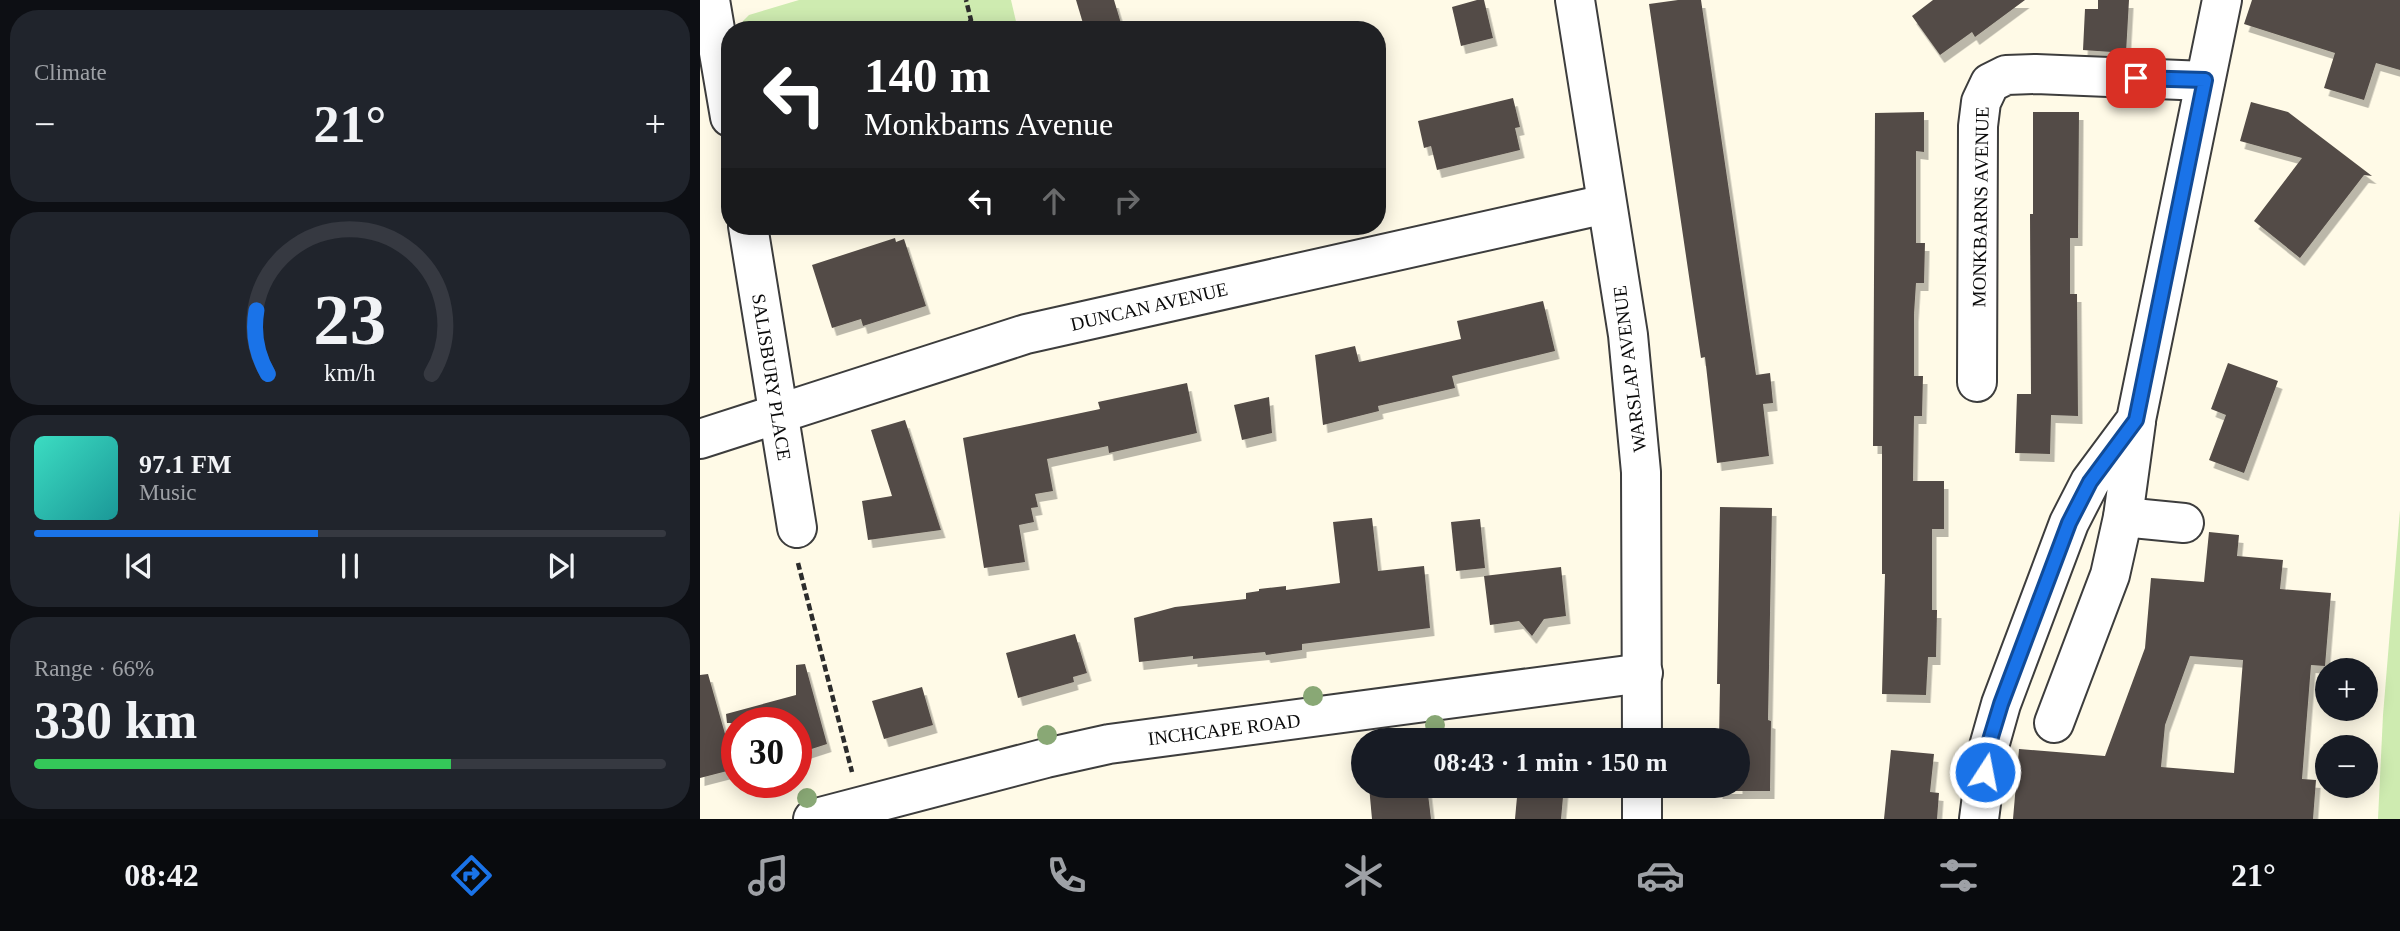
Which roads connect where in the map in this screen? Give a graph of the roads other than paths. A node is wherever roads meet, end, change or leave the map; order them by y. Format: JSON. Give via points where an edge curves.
{"nodes":[{"id":1,"x":710,"y":0,"type":"edge"},
{"id":2,"x":1575,"y":0,"type":"edge"},
{"id":3,"x":2222,"y":0,"type":"edge"},
{"id":4,"x":721,"y":64,"type":"edge"},
{"id":5,"x":2205,"y":80,"type":"junction"},
{"id":6,"x":1606,"y":204,"type":"junction"},
{"id":7,"x":749,"y":235,"type":"edge"},
{"id":8,"x":1978,"y":382,"type":"dead end"},
{"id":9,"x":779,"y":415,"type":"junction"},
{"id":10,"x":2136,"y":420,"type":"junction"},
{"id":11,"x":700,"y":439,"type":"edge"},
{"id":12,"x":2123,"y":517,"type":"junction"},
{"id":13,"x":2184,"y":523,"type":"dead end"},
{"id":14,"x":797,"y":528,"type":"road end"},
{"id":15,"x":1643,"y":674,"type":"junction"},
{"id":16,"x":2054,"y":723,"type":"dead end"},
{"id":17,"x":1642,"y":728,"type":"edge"},
{"id":18,"x":1642,"y":798,"type":"edge"},
{"id":19,"x":813,"y":819,"type":"edge"},
{"id":20,"x":1642,"y":819,"type":"edge"},
{"id":21,"x":1979,"y":819,"type":"edge"}],
"edges":[{"from":1,"to":4,"type":"street"},
{"from":2,"to":6,"type":"street","name":"WARSLAP AVENUE"},
{"from":3,"to":5,"type":"street"},
{"from":5,"to":8,"type":"street","name":"MONKBARNS AVENUE","via":[[2036,74],[2006,75],[1990,83],[1981,102],[1979,126]]},
{"from":5,"to":10,"type":"street"},
{"from":6,"to":9,"type":"street","name":"DUNCAN AVENUE","via":[[1026,334]]},
{"from":6,"to":15,"type":"street","name":"WARSLAP AVENUE","via":[[1628,335],[1642,472]]},
{"from":7,"to":9,"type":"street","name":"SALISBURY PLACE"},
{"from":9,"to":11,"type":"street","name":"DUNCAN AVENUE"},
{"from":9,"to":14,"type":"street","name":"SALISBURY PLACE"},
{"from":10,"to":12,"type":"street"},
{"from":10,"to":21,"type":"street","via":[[2090,482],[2069,523],[1987,750]]},
{"from":12,"to":13,"type":"street"},
{"from":12,"to":16,"type":"street","via":[[2110,575]]},
{"from":15,"to":17,"type":"street","name":"WARSLAP AVENUE"},
{"from":15,"to":19,"type":"street","name":"INCHCAPE ROAD","via":[[1109,744]]},
{"from":18,"to":20,"type":"street"}]}
